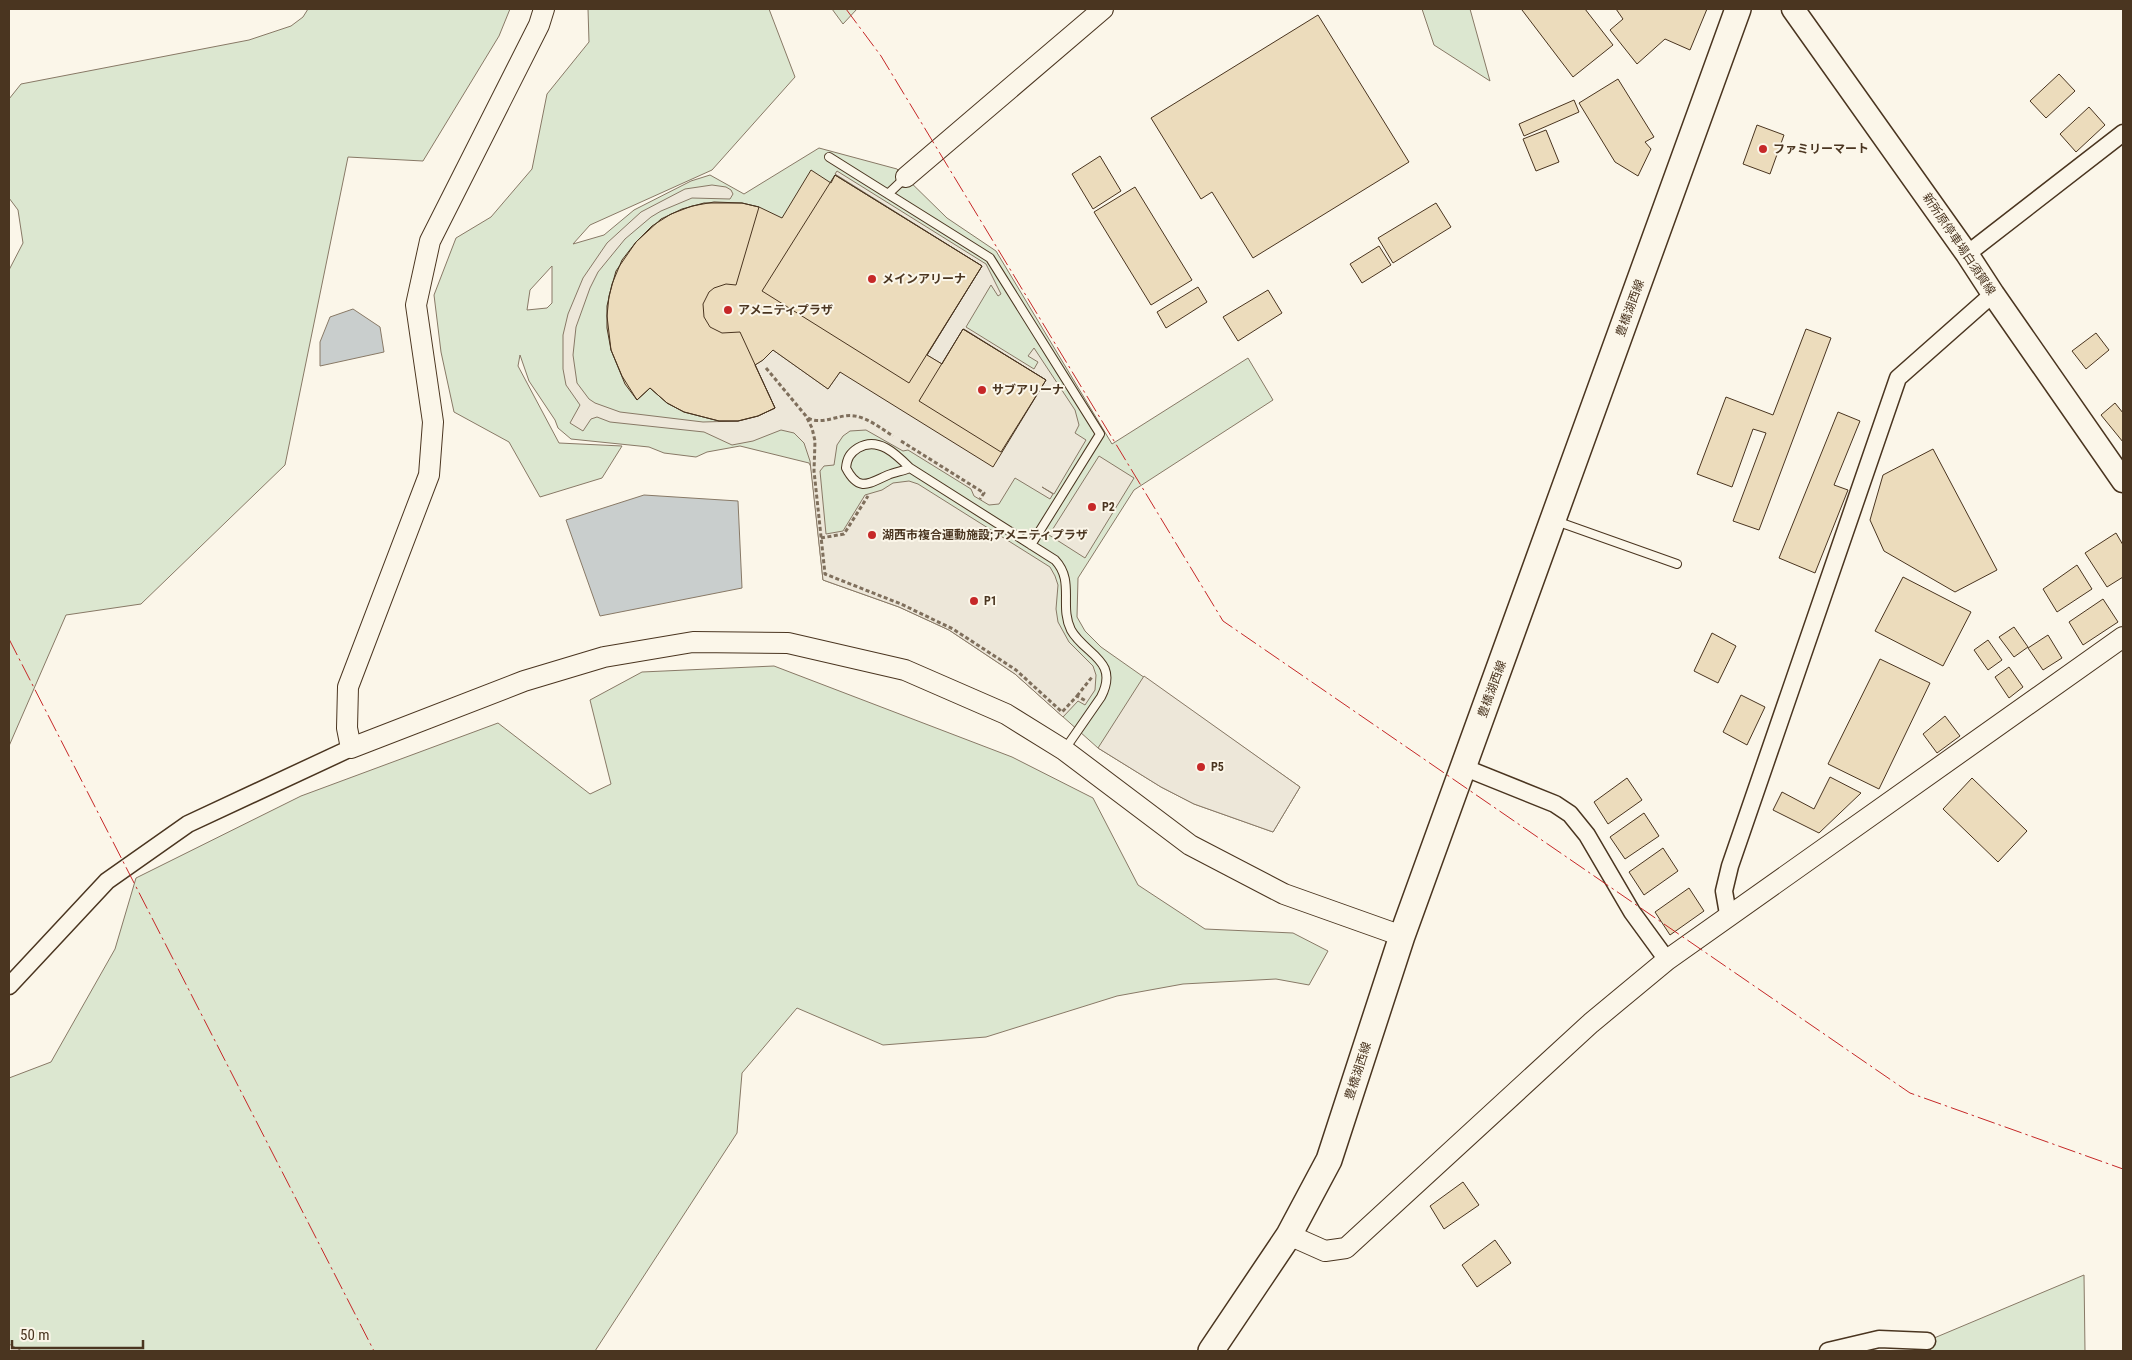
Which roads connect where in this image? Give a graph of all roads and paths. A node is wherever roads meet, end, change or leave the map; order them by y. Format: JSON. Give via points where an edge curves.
{"nodes":[{"id":1,"x":544,"y":9,"type":"edge"},
{"id":2,"x":1103,"y":9,"type":"edge"},
{"id":3,"x":1738,"y":9,"type":"edge"},
{"id":4,"x":1793,"y":9,"type":"edge"},
{"id":5,"x":2123,"y":133,"type":"edge"},
{"id":6,"x":829,"y":157,"type":"dead end"},
{"id":7,"x":906,"y":178,"type":"joint"},
{"id":8,"x":888,"y":194,"type":"junction"},
{"id":9,"x":1967,"y":254,"type":"junction"},
{"id":10,"x":1993,"y":294,"type":"junction"},
{"id":11,"x":766,"y":368,"type":"dead end"},
{"id":12,"x":910,"y":468,"type":"junction"},
{"id":13,"x":2123,"y":481,"type":"edge"},
{"id":14,"x":872,"y":495,"type":"dead end"},
{"id":15,"x":1553,"y":520,"type":"junction"},
{"id":16,"x":820,"y":538,"type":"junction"},
{"id":17,"x":1031,"y":545,"type":"junction"},
{"id":18,"x":1677,"y":564,"type":"dead end"},
{"id":19,"x":2123,"y":637,"type":"edge"},
{"id":20,"x":1092,"y":672,"type":"dead end"},
{"id":21,"x":1077,"y":696,"type":"junction"},
{"id":22,"x":1095,"y":706,"type":"junction"},
{"id":23,"x":351,"y":748,"type":"junction"},
{"id":24,"x":1064,"y":750,"type":"junction"},
{"id":25,"x":1463,"y":767,"type":"junction"},
{"id":26,"x":1728,"y":914,"type":"junction"},
{"id":27,"x":1402,"y":936,"type":"junction"},
{"id":28,"x":1666,"y":960,"type":"junction"},
{"id":29,"x":9,"y":986,"type":"edge"},
{"id":30,"x":1289,"y":1235,"type":"junction"},
{"id":31,"x":1927,"y":1341,"type":"dead end"},
{"id":32,"x":1216,"y":1350,"type":"edge"},
{"id":33,"x":1828,"y":1351,"type":"edge"}],
"edges":[{"from":1,"to":23,"type":"street","via":[[539,25],[430,242],[416,305],[433,422],[429,475],[348,687],[347,728]]},
{"from":2,"to":7,"type":"street"},
{"from":3,"to":15,"type":"main road","name":"豊橋湖西線"},
{"from":4,"to":9,"type":"main road","name":"新所原停車場白須賀線"},
{"from":5,"to":9,"type":"street"},
{"from":6,"to":8,"type":"lane"},
{"from":7,"to":8,"type":"lane"},
{"from":8,"to":17,"type":"lane","via":[[990,258],[1100,434]]},
{"from":9,"to":10,"type":"main road","name":"新所原停車場白須賀線"},
{"from":10,"to":13,"type":"main road","name":"新所原停車場白須賀線"},
{"from":10,"to":26,"type":"street","via":[[1898,378],[1730,866],[1724,891]]},
{"from":11,"to":16,"type":"path","via":[[806,416],[812,428]]},
{"from":12,"to":12,"type":"lane","via":[[870,484],[852,477],[846,468],[849,456],[871,442],[896,454]]},
{"from":12,"to":17,"type":"lane"},
{"from":14,"to":16,"type":"path","via":[[865,499],[844,534]]},
{"from":15,"to":18,"type":"lane"},
{"from":15,"to":25,"type":"main road","name":"豊橋湖西線"},
{"from":16,"to":21,"type":"path","via":[[824,569],[829,576],[901,604],[953,629],[1016,670],[1062,712]]},
{"from":17,"to":22,"type":"lane","via":[[1061,566],[1067,584],[1066,620],[1076,638],[1104,665],[1106,685]]},
{"from":19,"to":26,"type":"street"},
{"from":20,"to":21,"type":"path","via":[[1092,679]]},
{"from":21,"to":22,"type":"path"},
{"from":22,"to":24,"type":"lane"},
{"from":23,"to":24,"type":"street","via":[[524,681],[604,657],[693,642],[788,644],[905,670],[1006,714]]},
{"from":23,"to":29,"type":"street","via":[[188,824],[107,881]]},
{"from":24,"to":27,"type":"street","via":[[1190,845],[1284,894]]},
{"from":25,"to":27,"type":"main road","name":"豊橋湖西線"},
{"from":25,"to":28,"type":"street","via":[[1555,804],[1570,814],[1587,835],[1632,912]]},
{"from":26,"to":28,"type":"street"},
{"from":27,"to":30,"type":"main road","name":"豊橋湖西線","via":[[1329,1160]]},
{"from":28,"to":30,"type":"street","via":[[1590,1023],[1346,1248],[1325,1252]]},
{"from":30,"to":32,"type":"main road","name":"豊橋湖西線"},
{"from":31,"to":33,"type":"street","via":[[1879,1339]]}]}
